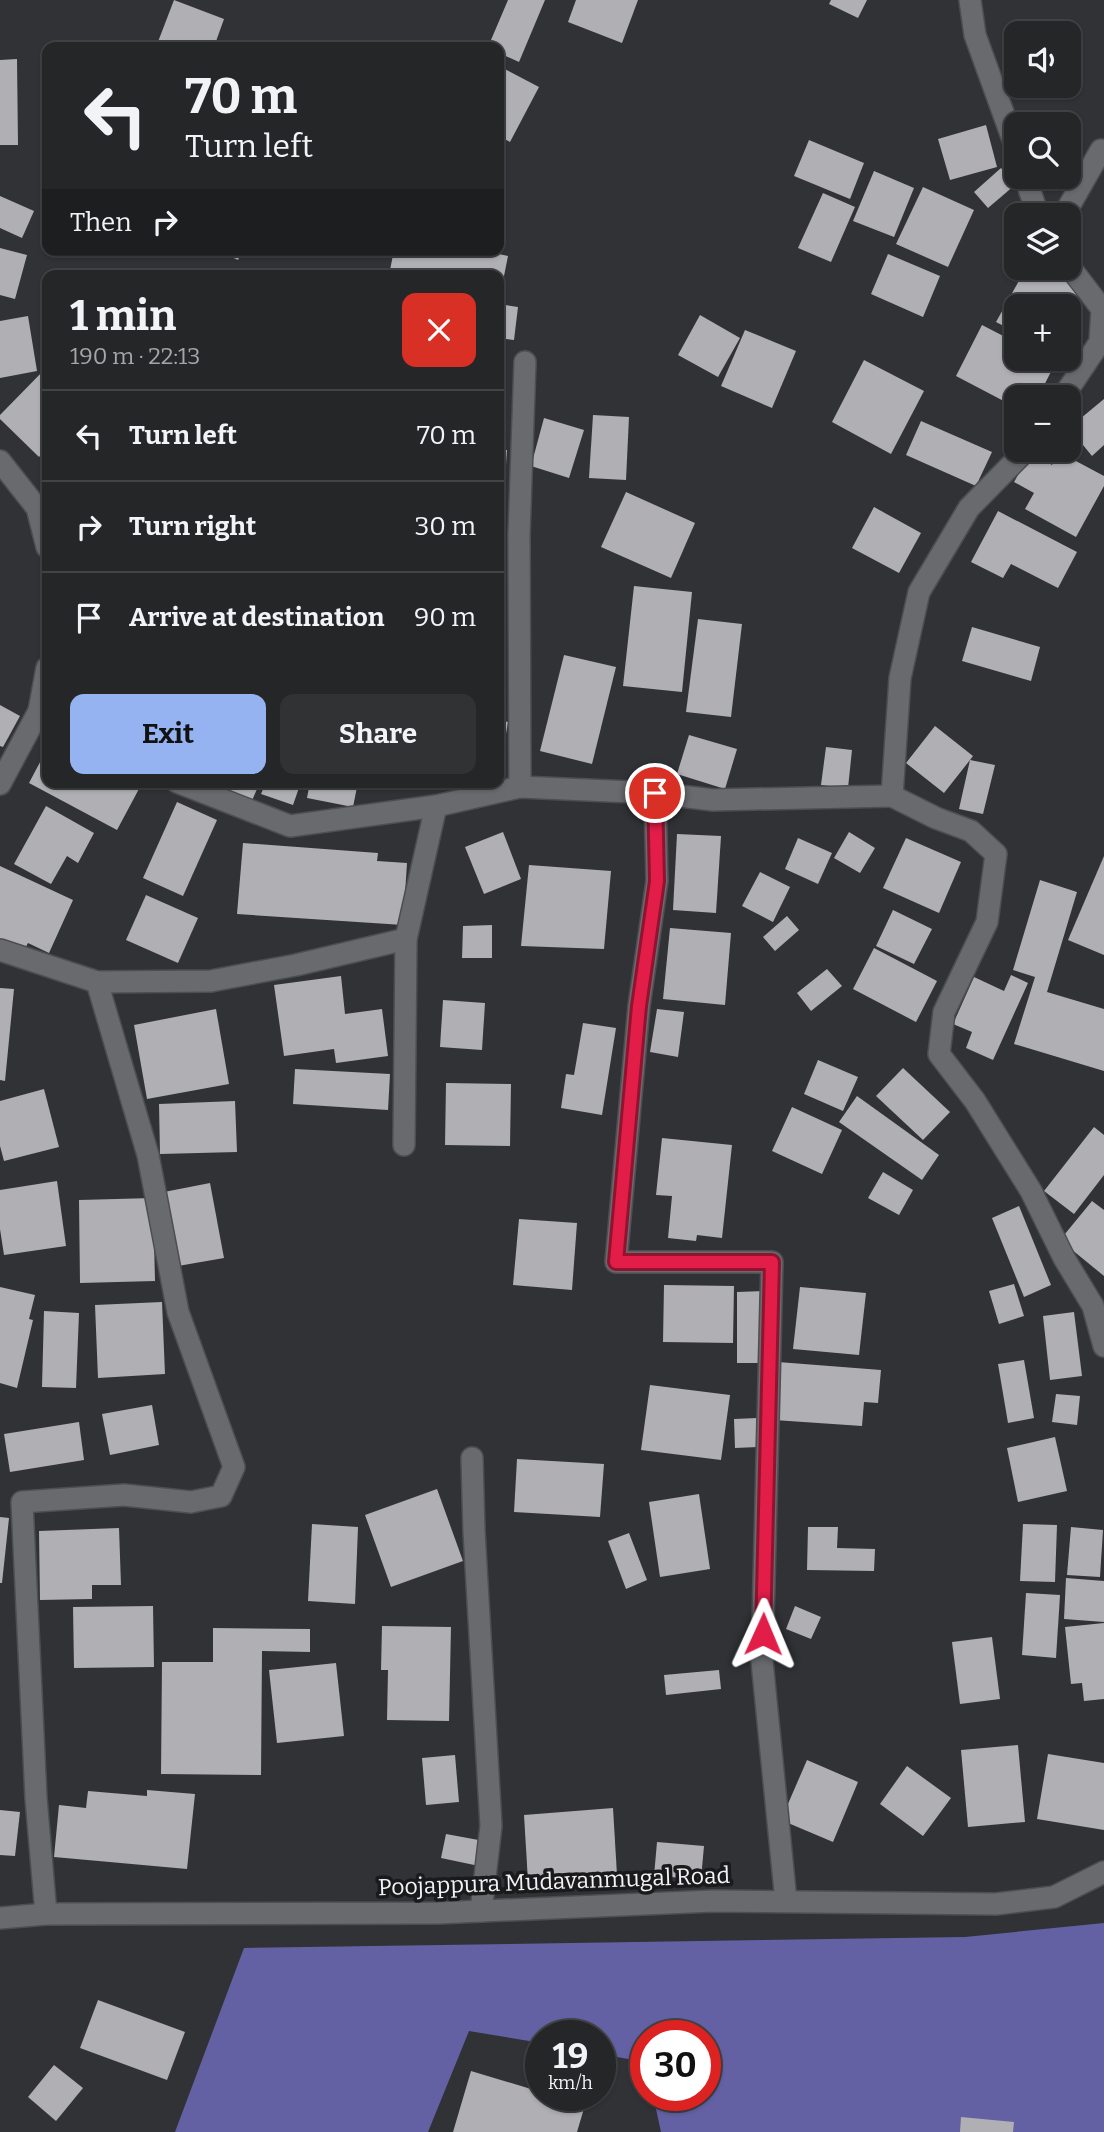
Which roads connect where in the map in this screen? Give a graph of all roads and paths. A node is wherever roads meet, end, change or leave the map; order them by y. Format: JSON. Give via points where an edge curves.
{"nodes":[{"id":1,"x":970,"y":0,"type":"edge"},
{"id":2,"x":1004,"y":115,"type":"edge"},
{"id":3,"x":1101,"y":150,"type":"dead end"},
{"id":4,"x":1071,"y":203,"type":"edge"},
{"id":5,"x":1080,"y":280,"type":"edge"},
{"id":6,"x":1102,"y":345,"type":"edge"},
{"id":7,"x":526,"y":362,"type":"dead end"},
{"id":8,"x":1072,"y":385,"type":"edge"},
{"id":9,"x":0,"y":461,"type":"edge"},
{"id":10,"x":1014,"y":462,"type":"edge"},
{"id":11,"x":42,"y":528,"type":"edge"},
{"id":12,"x":42,"y":715,"type":"edge"},
{"id":13,"x":0,"y":784,"type":"edge"},
{"id":14,"x":520,"y":787,"type":"junction"},
{"id":15,"x":192,"y":788,"type":"edge"},
{"id":16,"x":655,"y":793,"type":"junction"},
{"id":17,"x":892,"y":796,"type":"junction"},
{"id":18,"x":436,"y":806,"type":"junction"},
{"id":19,"x":405,"y":939,"type":"junction"},
{"id":20,"x":0,"y":950,"type":"edge"},
{"id":21,"x":97,"y":982,"type":"junction"},
{"id":22,"x":404,"y":1145,"type":"dead end"},
{"id":23,"x":1099,"y":1308,"type":"edge"},
{"id":24,"x":1104,"y":1346,"type":"edge"},
{"id":25,"x":472,"y":1458,"type":"dead end"},
{"id":26,"x":1104,"y":1872,"type":"edge"},
{"id":27,"x":786,"y":1901,"type":"junction"},
{"id":28,"x":481,"y":1911,"type":"junction"},
{"id":29,"x":46,"y":1914,"type":"junction"},
{"id":30,"x":0,"y":1919,"type":"edge"}],
"edges":[{"from":1,"to":2,"type":"street","via":[[975,35]]},
{"from":3,"to":4,"type":"street"},
{"from":5,"to":6,"type":"street","via":[[1102,309]]},
{"from":6,"to":8,"type":"street"},
{"from":7,"to":14,"type":"street","via":[[519,535]]},
{"from":9,"to":11,"type":"street","via":[[37,508]]},
{"from":10,"to":17,"type":"street","via":[[970,508],[919,592],[900,678]]},
{"from":12,"to":13,"type":"street"},
{"from":14,"to":16,"type":"street"},
{"from":14,"to":18,"type":"street"},
{"from":15,"to":18,"type":"street","via":[[290,826]]},
{"from":16,"to":17,"type":"street","via":[[713,800]]},
{"from":16,"to":27,"type":"street","via":[[657,881],[639,1006],[616,1262],[772,1262],[762,1661]]},
{"from":17,"to":23,"type":"street","via":[[971,831],[996,854],[987,922],[944,1012],[939,1054],[975,1101],[1031,1191],[1064,1258]]},
{"from":18,"to":19,"type":"street"},
{"from":19,"to":21,"type":"street","via":[[211,981]]},
{"from":19,"to":22,"type":"street"},
{"from":20,"to":21,"type":"street"},
{"from":21,"to":29,"type":"street","via":[[148,1155],[178,1312],[234,1467],[220,1496],[191,1502],[124,1495],[22,1502]]},
{"from":23,"to":24,"type":"street"},
{"from":25,"to":28,"type":"street","via":[[491,1826]]},
{"from":26,"to":27,"type":"street","name":"Poojappura Mudavanmugal Road","via":[[1054,1897],[996,1904]]},
{"from":27,"to":28,"type":"street","name":"Poojappura Mudavanmugal Road"},
{"from":28,"to":29,"type":"street","name":"Poojappura Mudavanmugal Road"},
{"from":29,"to":30,"type":"street","name":"Poojappura Mudavanmugal Road"}]}
